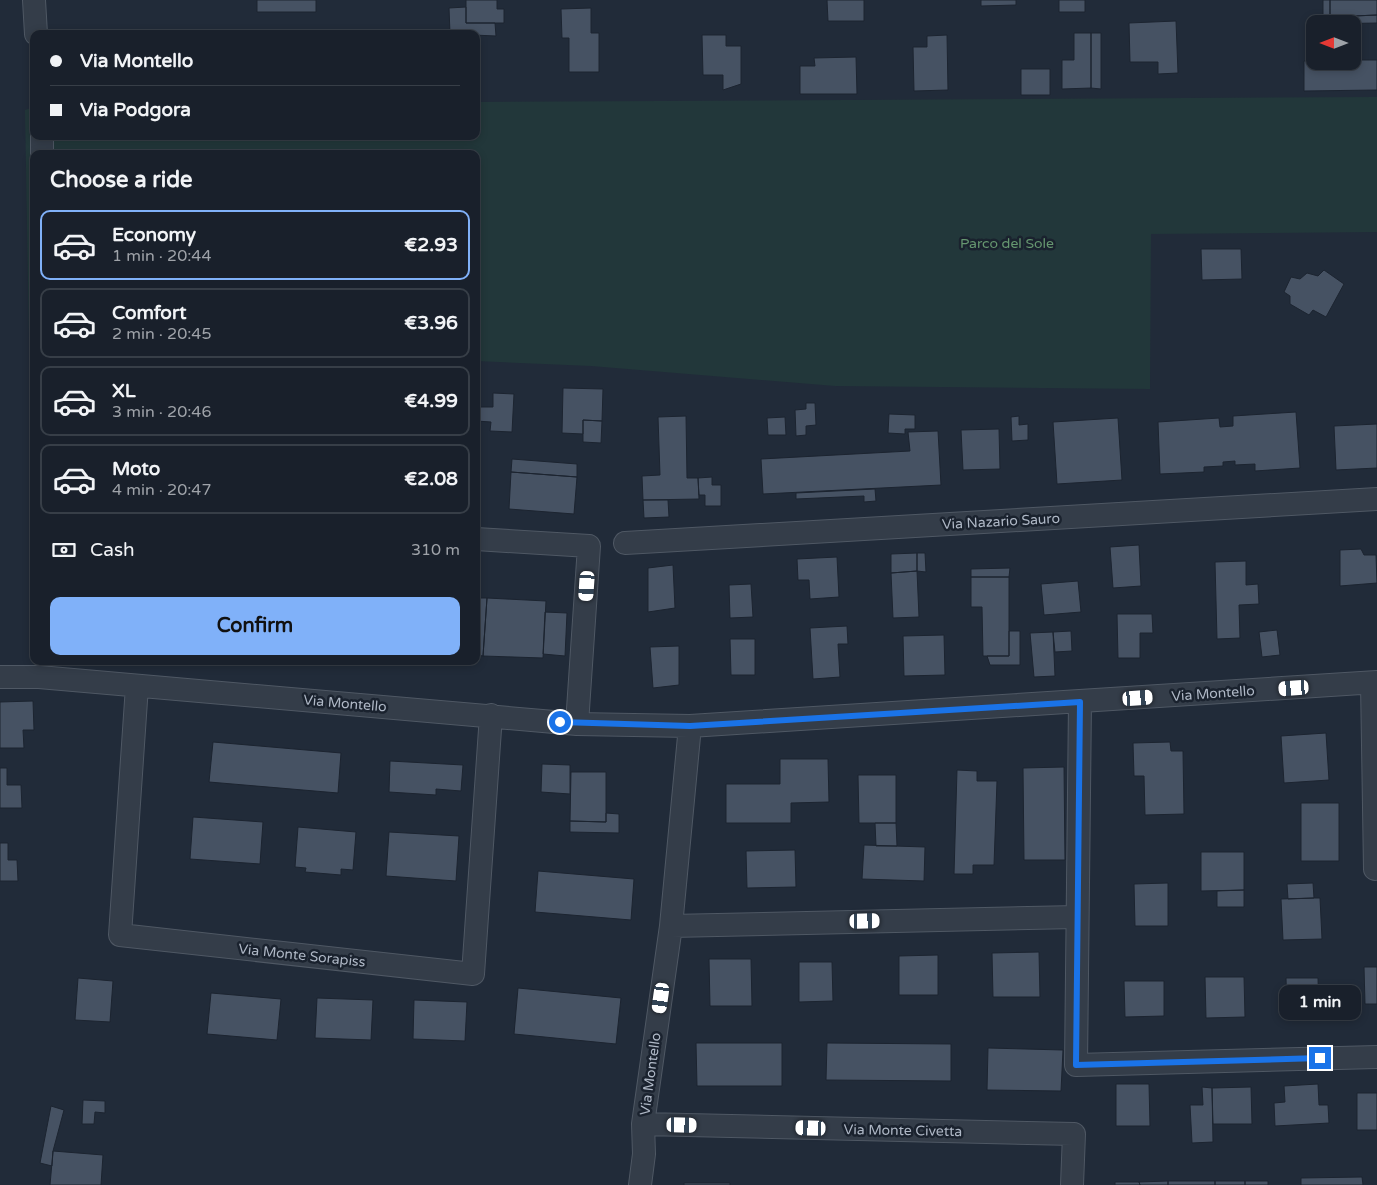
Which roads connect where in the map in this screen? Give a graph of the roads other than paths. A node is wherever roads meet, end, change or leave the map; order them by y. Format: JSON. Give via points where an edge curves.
{"nodes":[{"id":1,"x":34,"y":0,"type":"edge"},
{"id":2,"x":36,"y":30,"type":"edge"},
{"id":3,"x":1377,"y":499,"type":"edge"},
{"id":4,"x":480,"y":540,"type":"edge"},
{"id":5,"x":625,"y":543,"type":"dead end"},
{"id":6,"x":39,"y":669,"type":"edge"},
{"id":7,"x":0,"y":677,"type":"edge"},
{"id":8,"x":1374,"y":683,"type":"edge"},
{"id":9,"x":137,"y":686,"type":"junction"},
{"id":10,"x":1080,"y":702,"type":"junction"},
{"id":11,"x":491,"y":715,"type":"junction"},
{"id":12,"x":577,"y":724,"type":"junction"},
{"id":13,"x":690,"y":726,"type":"junction"},
{"id":14,"x":1375,"y":869,"type":"dead end"},
{"id":15,"x":1077,"y":917,"type":"junction"},
{"id":16,"x":671,"y":926,"type":"junction"},
{"id":17,"x":1377,"y":1057,"type":"edge"},
{"id":18,"x":643,"y":1124,"type":"junction"},
{"id":19,"x":640,"y":1185,"type":"edge"},
{"id":20,"x":1072,"y":1185,"type":"edge"}],
"edges":[{"from":1,"to":2,"type":"street"},
{"from":3,"to":5,"type":"street","name":"Via Nazario Sauro"},
{"from":4,"to":12,"type":"street","via":[[589,546]]},
{"from":6,"to":7,"type":"street","name":"Via Montello"},
{"from":6,"to":9,"type":"street","name":"Via Montello"},
{"from":8,"to":10,"type":"street","name":"Via Montello"},
{"from":8,"to":14,"type":"street"},
{"from":9,"to":11,"type":"street","name":"Via Montello"},
{"from":9,"to":11,"type":"street","name":"Via Monte Sorapiss","via":[[120,935],[473,974]]},
{"from":10,"to":13,"type":"street","name":"Via Montello"},
{"from":10,"to":15,"type":"street"},
{"from":11,"to":12,"type":"street","name":"Via Montello"},
{"from":12,"to":13,"type":"street","name":"Via Montello"},
{"from":13,"to":16,"type":"street","name":"Via Montello"},
{"from":15,"to":16,"type":"street"},
{"from":15,"to":17,"type":"street","via":[[1076,1065]]},
{"from":16,"to":18,"type":"street","name":"Via Montello"},
{"from":18,"to":19,"type":"street"},
{"from":18,"to":20,"type":"street","name":"Via Monte Civetta","via":[[1074,1134]]}]}
